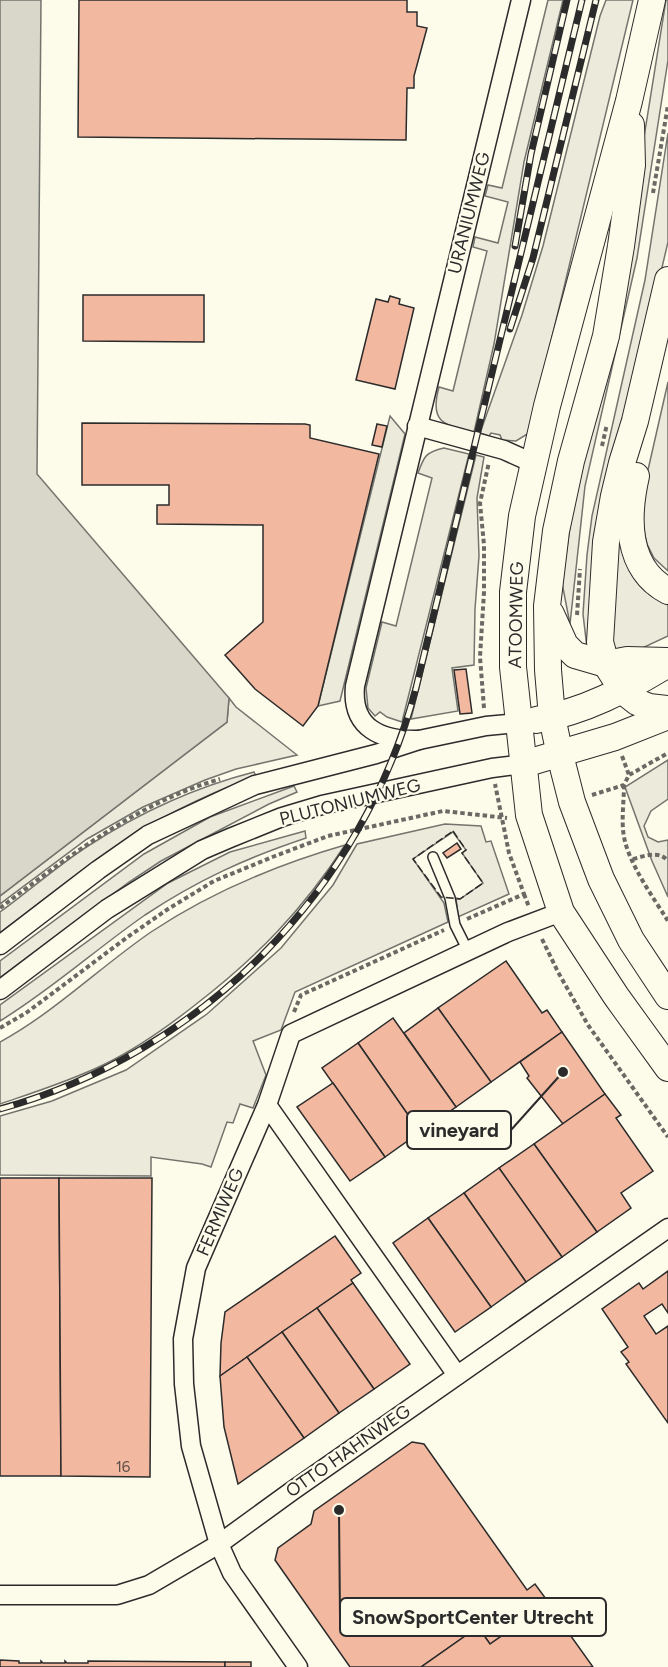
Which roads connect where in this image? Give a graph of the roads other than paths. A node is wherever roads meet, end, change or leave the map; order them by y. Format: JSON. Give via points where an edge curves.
{"nodes":[{"id":1,"x":521,"y":0,"type":"edge"},
{"id":2,"x":652,"y":0,"type":"edge"},
{"id":3,"x":629,"y":101,"type":"junction"},
{"id":4,"x":668,"y":280,"type":"edge"},
{"id":5,"x":668,"y":337,"type":"edge"},
{"id":6,"x":417,"y":426,"type":"junction"},
{"id":7,"x":533,"y":463,"type":"junction"},
{"id":8,"x":668,"y":591,"type":"edge"},
{"id":9,"x":548,"y":606,"type":"junction"},
{"id":10,"x":668,"y":662,"type":"edge"},
{"id":11,"x":606,"y":664,"type":"junction"},
{"id":12,"x":623,"y":691,"type":"junction"},
{"id":13,"x":668,"y":709,"type":"edge"},
{"id":14,"x":668,"y":716,"type":"edge"},
{"id":15,"x":552,"y":717,"type":"junction"},
{"id":16,"x":518,"y":723,"type":"junction"},
{"id":17,"x":419,"y":740,"type":"junction"},
{"id":18,"x":560,"y":755,"type":"junction"},
{"id":19,"x":524,"y":764,"type":"junction"},
{"id":20,"x":433,"y":856,"type":"dead end"},
{"id":21,"x":561,"y":912,"type":"junction"},
{"id":22,"x":0,"y":945,"type":"edge"},
{"id":23,"x":468,"y":951,"type":"junction"},
{"id":24,"x":0,"y":990,"type":"edge"},
{"id":25,"x":668,"y":996,"type":"edge"},
{"id":26,"x":668,"y":1068,"type":"edge"},
{"id":27,"x":267,"y":1105,"type":"junction"},
{"id":28,"x":668,"y":1228,"type":"edge"},
{"id":29,"x":457,"y":1375,"type":"junction"},
{"id":30,"x":219,"y":1544,"type":"junction"},
{"id":31,"x":0,"y":1594,"type":"edge"},
{"id":32,"x":298,"y":1667,"type":"edge"}],
"edges":[{"from":1,"to":6,"type":"street","name":"URANIUMWEG"},
{"from":2,"to":3,"type":"main road","name":"ATOOMWEG"},
{"from":3,"to":7,"type":"main road","name":"ATOOMWEG"},
{"from":3,"to":9,"type":"main road","name":"ATOOMWEG","via":[[632,165],[621,246],[606,336],[556,531]]},
{"from":4,"to":11,"type":"main road","via":[[606,542],[600,642]]},
{"from":5,"to":8,"type":"main road","via":[[630,504],[635,552],[650,577]]},
{"from":6,"to":7,"type":"street","via":[[504,450]]},
{"from":6,"to":17,"type":"street","name":"URANIUMWEG","via":[[354,694],[364,725],[386,738]]},
{"from":7,"to":16,"type":"main road","name":"ATOOMWEG","via":[[513,592]]},
{"from":9,"to":11,"type":"main road","via":[[565,645],[575,654]]},
{"from":9,"to":15,"type":"main road","name":"ATOOMWEG"},
{"from":10,"to":11,"type":"main road","via":[[627,660]]},
{"from":10,"to":12,"type":"main road"},
{"from":11,"to":12,"type":"main road"},
{"from":12,"to":13,"type":"main road","via":[[649,707]]},
{"from":12,"to":15,"type":"main road"},
{"from":14,"to":18,"type":"main road","name":"PLUTONIUMWEG"},
{"from":15,"to":16,"type":"main road"},
{"from":15,"to":18,"type":"main road","name":"ATOOMWEG"},
{"from":16,"to":17,"type":"street"},
{"from":16,"to":19,"type":"main road","name":"ATOOMWEG"},
{"from":17,"to":22,"type":"street","via":[[255,785],[169,824],[98,870]]},
{"from":18,"to":19,"type":"main road","name":"PLUTONIUMWEG"},
{"from":18,"to":25,"type":"main road","name":"ATOOMWEG","via":[[572,802],[601,879],[631,940]]},
{"from":19,"to":21,"type":"main road","name":"ATOOMWEG","via":[[529,815]]},
{"from":19,"to":24,"type":"street","name":"PLUTONIUMWEG","via":[[322,805],[202,850],[107,909]]},
{"from":20,"to":23,"type":"lane","via":[[450,898],[455,925]]},
{"from":21,"to":23,"type":"street","name":"FERMIWEG"},
{"from":21,"to":26,"type":"main road","name":"ATOOMWEG"},
{"from":23,"to":27,"type":"street","name":"FERMIWEG","via":[[291,1034]]},
{"from":27,"to":29,"type":"street"},
{"from":27,"to":30,"type":"street","name":"FERMIWEG","via":[[196,1268],[183,1339],[191,1446]]},
{"from":28,"to":29,"type":"street","name":"OTTO HAHNWEG"},
{"from":29,"to":30,"type":"street","name":"OTTO HAHNWEG"},
{"from":30,"to":31,"type":"street","name":"OTTO HAHNWEG","via":[[149,1585],[117,1595]]},
{"from":30,"to":32,"type":"street","name":"FERMIWEG","via":[[232,1573]]}]}
